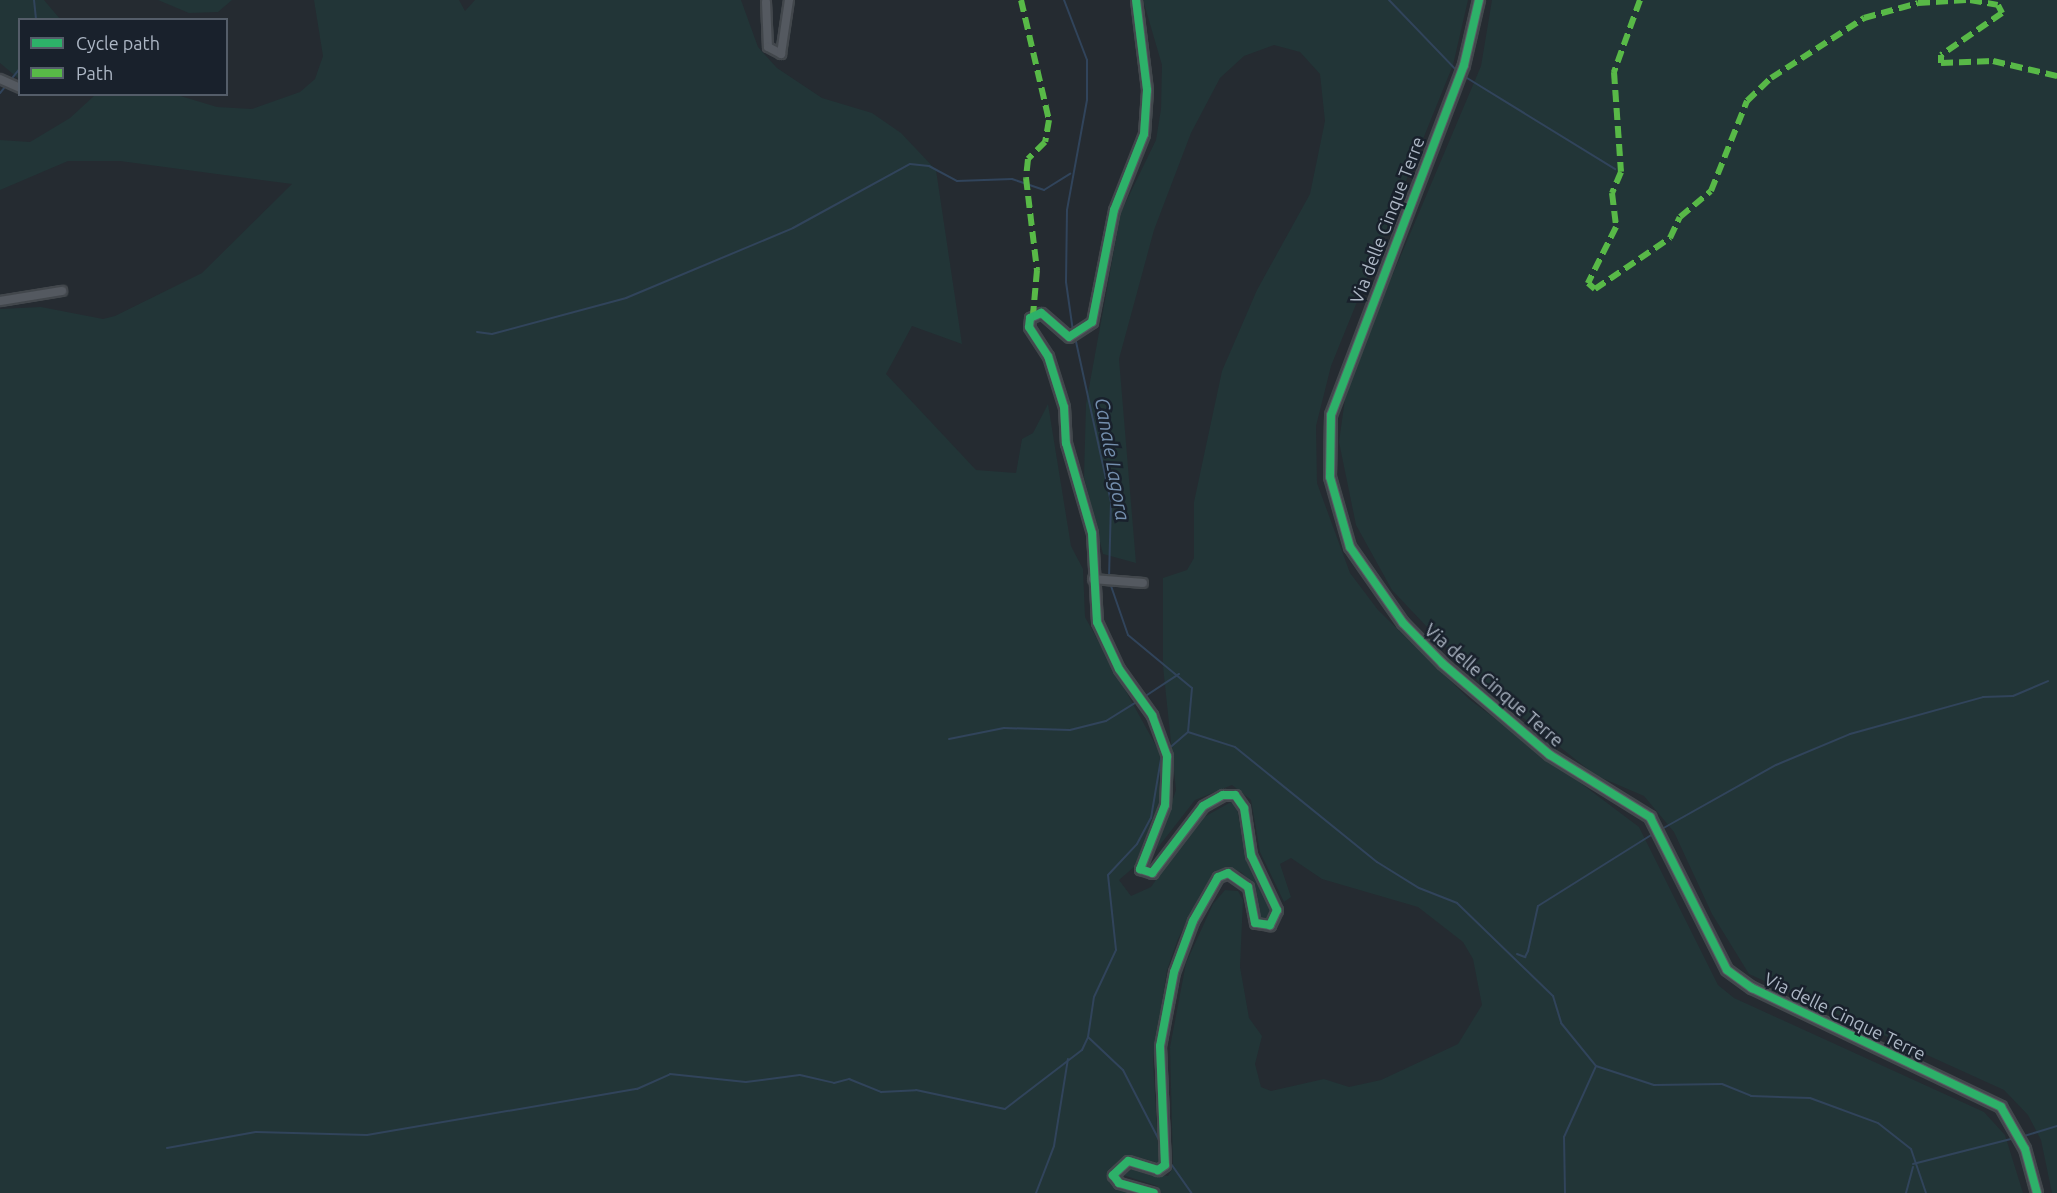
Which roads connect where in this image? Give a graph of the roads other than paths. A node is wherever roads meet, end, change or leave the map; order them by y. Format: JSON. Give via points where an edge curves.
{"nodes":[{"id":1,"x":789,"y":0,"type":"edge"},
{"id":2,"x":1136,"y":0,"type":"edge"},
{"id":3,"x":1479,"y":0,"type":"edge"},
{"id":4,"x":766,"y":2,"type":"dead end"},
{"id":5,"x":0,"y":79,"type":"edge"},
{"id":6,"x":18,"y":87,"type":"edge"},
{"id":7,"x":62,"y":291,"type":"dead end"},
{"id":8,"x":0,"y":301,"type":"edge"},
{"id":9,"x":1093,"y":579,"type":"junction"},
{"id":10,"x":1143,"y":583,"type":"dead end"},
{"id":11,"x":1154,"y":1193,"type":"edge"},
{"id":12,"x":2037,"y":1193,"type":"edge"}],
"edges":[{"from":1,"to":4,"type":"street","via":[[781,54],[768,47]]},
{"from":2,"to":9,"type":"street","via":[[1147,90],[1144,134],[1114,210],[1089,328],[1069,337],[1044,314],[1030,318],[1064,406],[1066,443],[1092,533]]},
{"from":3,"to":12,"type":"main road","name":"Via delle Cinque Terre","via":[[1464,65],[1331,415],[1330,477],[1350,547],[1402,623],[1443,664],[1550,755],[1650,818],[1727,970],[1752,988],[2001,1107],[2021,1140]]},
{"from":5,"to":6,"type":"street"},
{"from":7,"to":8,"type":"street"},
{"from":9,"to":10,"type":"street"},
{"from":9,"to":11,"type":"street","via":[[1099,630],[1152,715],[1167,756],[1166,805],[1142,872],[1152,873],[1203,806],[1223,795],[1235,795],[1244,808],[1251,855],[1277,910],[1270,925],[1256,923],[1248,887],[1228,873],[1218,877],[1193,921],[1174,972],[1160,1046],[1165,1165],[1158,1170],[1128,1161],[1113,1175],[1119,1183]]}]}
